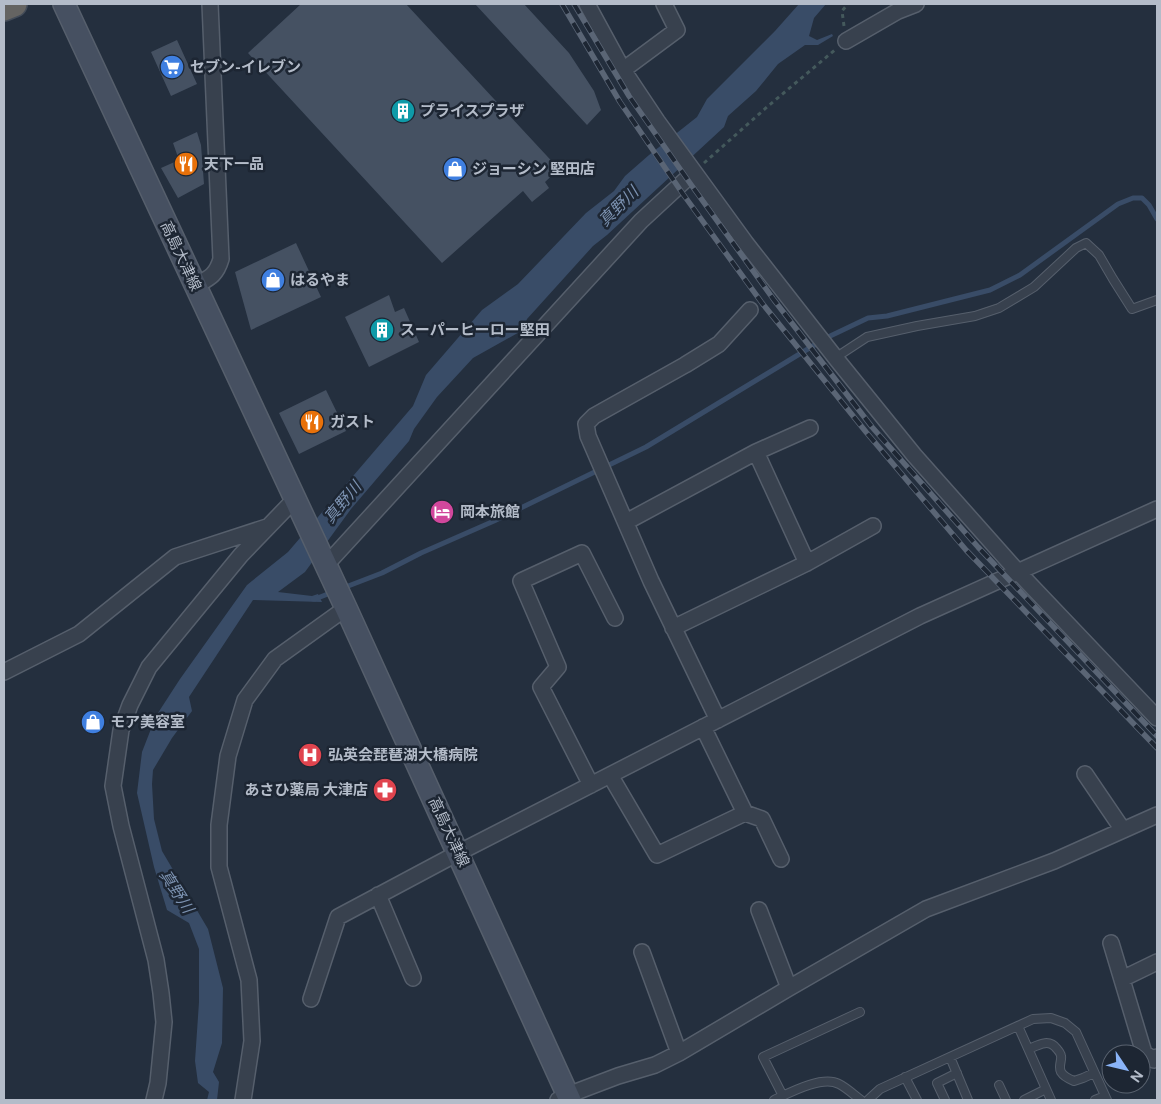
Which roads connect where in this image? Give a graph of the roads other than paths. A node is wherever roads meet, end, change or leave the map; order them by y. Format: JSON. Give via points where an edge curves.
{"nodes":[{"id":1,"x":14,"y":4,"type":"edge"},
{"id":2,"x":64,"y":4,"type":"edge"},
{"id":3,"x":210,"y":4,"type":"edge"},
{"id":4,"x":587,"y":4,"type":"edge"},
{"id":5,"x":664,"y":4,"type":"edge"},
{"id":6,"x":916,"y":4,"type":"edge"},
{"id":7,"x":4,"y":8,"type":"edge"},
{"id":8,"x":846,"y":41,"type":"road end"},
{"id":9,"x":623,"y":70,"type":"junction"},
{"id":10,"x":692,"y":168,"type":"junction"},
{"id":11,"x":195,"y":286,"type":"junction"},
{"id":12,"x":1157,"y":300,"type":"edge"},
{"id":13,"x":750,"y":310,"type":"dead end"},
{"id":14,"x":835,"y":358,"type":"junction"},
{"id":15,"x":810,"y":428,"type":"dead end"},
{"id":16,"x":756,"y":452,"type":"junction"},
{"id":17,"x":297,"y":503,"type":"junction"},
{"id":18,"x":1157,"y":509,"type":"edge"},
{"id":19,"x":626,"y":522,"type":"junction"},
{"id":20,"x":873,"y":526,"type":"dead end"},
{"id":21,"x":268,"y":527,"type":"junction"},
{"id":22,"x":807,"y":563,"type":"junction"},
{"id":23,"x":326,"y":565,"type":"junction"},
{"id":24,"x":1018,"y":572,"type":"junction"},
{"id":25,"x":346,"y":608,"type":"junction"},
{"id":26,"x":615,"y":618,"type":"dead end"},
{"id":27,"x":673,"y":628,"type":"junction"},
{"id":28,"x":4,"y":672,"type":"edge"},
{"id":29,"x":1157,"y":718,"type":"edge"},
{"id":30,"x":718,"y":720,"type":"junction"},
{"id":31,"x":703,"y":728,"type":"junction"},
{"id":32,"x":1085,"y":774,"type":"dead end"},
{"id":33,"x":610,"y":775,"type":"junction"},
{"id":34,"x":590,"y":785,"type":"junction"},
{"id":35,"x":745,"y":813,"type":"junction"},
{"id":36,"x":1157,"y":815,"type":"edge"},
{"id":37,"x":1124,"y":830,"type":"junction"},
{"id":38,"x":458,"y":853,"type":"junction"},
{"id":39,"x":781,"y":859,"type":"dead end"},
{"id":40,"x":378,"y":895,"type":"junction"},
{"id":41,"x":759,"y":910,"type":"dead end"},
{"id":42,"x":1111,"y":943,"type":"dead end"},
{"id":43,"x":642,"y":952,"type":"dead end"},
{"id":44,"x":1157,"y":962,"type":"edge"},
{"id":45,"x":413,"y":978,"type":"dead end"},
{"id":46,"x":1122,"y":979,"type":"junction"},
{"id":47,"x":789,"y":988,"type":"junction"},
{"id":48,"x":311,"y":999,"type":"dead end"},
{"id":49,"x":860,"y":1012,"type":"dead end"},
{"id":50,"x":1018,"y":1026,"type":"junction"},
{"id":51,"x":1029,"y":1050,"type":"junction"},
{"id":52,"x":679,"y":1053,"type":"junction"},
{"id":53,"x":950,"y":1057,"type":"junction"},
{"id":54,"x":1157,"y":1057,"type":"edge"},
{"id":55,"x":957,"y":1073,"type":"junction"},
{"id":56,"x":1094,"y":1073,"type":"junction"},
{"id":57,"x":905,"y":1077,"type":"junction"},
{"id":58,"x":999,"y":1084,"type":"dead end"},
{"id":59,"x":1046,"y":1089,"type":"junction"},
{"id":60,"x":784,"y":1096,"type":"junction"},
{"id":61,"x":1106,"y":1098,"type":"edge"},
{"id":62,"x":565,"y":1099,"type":"edge"},
{"id":63,"x":154,"y":1100,"type":"edge"},
{"id":64,"x":243,"y":1100,"type":"edge"},
{"id":65,"x":774,"y":1100,"type":"edge"},
{"id":66,"x":861,"y":1100,"type":"edge"},
{"id":67,"x":868,"y":1100,"type":"edge"},
{"id":68,"x":917,"y":1100,"type":"edge"},
{"id":69,"x":945,"y":1100,"type":"edge"},
{"id":70,"x":968,"y":1100,"type":"edge"},
{"id":71,"x":1006,"y":1100,"type":"edge"},
{"id":72,"x":1024,"y":1100,"type":"edge"},
{"id":73,"x":1051,"y":1100,"type":"edge"},
{"id":74,"x":1095,"y":1100,"type":"edge"}],
"edges":[{"from":1,"to":7,"type":"highway"},
{"from":2,"to":11,"type":"main road","name":"高島大津線"},
{"from":3,"to":11,"type":"street","via":[[221,259],[218,270]]},
{"from":4,"to":9,"type":"street"},
{"from":5,"to":9,"type":"street","via":[[677,30]]},
{"from":6,"to":8,"type":"street"},
{"from":9,"to":10,"type":"street"},
{"from":10,"to":14,"type":"street"},
{"from":10,"to":23,"type":"street"},
{"from":11,"to":17,"type":"main road","name":"高島大津線"},
{"from":12,"to":14,"type":"lane","via":[[1132,308],[1099,255],[1086,243],[1076,248],[1034,287],[999,308],[975,316],[867,337]]},
{"from":13,"to":19,"type":"street","via":[[719,344],[594,416],[586,424],[588,436]]},
{"from":14,"to":24,"type":"street","via":[[914,455]]},
{"from":15,"to":16,"type":"street"},
{"from":16,"to":19,"type":"street"},
{"from":16,"to":22,"type":"street"},
{"from":17,"to":21,"type":"street"},
{"from":17,"to":23,"type":"main road","name":"高島大津線"},
{"from":18,"to":24,"type":"street"},
{"from":19,"to":27,"type":"street"},
{"from":20,"to":22,"type":"street"},
{"from":21,"to":28,"type":"street","via":[[175,557],[79,634]]},
{"from":21,"to":63,"type":"street","via":[[149,667],[121,730],[112,786],[156,960],[164,1022]]},
{"from":22,"to":27,"type":"street"},
{"from":23,"to":25,"type":"main road","name":"高島大津線"},
{"from":24,"to":29,"type":"street"},
{"from":24,"to":30,"type":"street","via":[[920,616]]},
{"from":25,"to":38,"type":"main road","name":"高島大津線"},
{"from":25,"to":64,"type":"street","via":[[275,659],[245,700],[228,756],[219,868],[249,980],[252,1041]]},
{"from":26,"to":34,"type":"street","via":[[582,553],[521,581],[558,667],[541,687]]},
{"from":27,"to":30,"type":"street"},
{"from":30,"to":31,"type":"street"},
{"from":31,"to":33,"type":"street"},
{"from":31,"to":35,"type":"street"},
{"from":32,"to":37,"type":"street"},
{"from":33,"to":34,"type":"street"},
{"from":33,"to":35,"type":"street","via":[[657,855]]},
{"from":34,"to":38,"type":"street"},
{"from":35,"to":39,"type":"street","via":[[762,819]]},
{"from":36,"to":37,"type":"street"},
{"from":37,"to":47,"type":"street","via":[[1054,861],[926,909]]},
{"from":38,"to":40,"type":"street"},
{"from":38,"to":62,"type":"main road","name":"高島大津線"},
{"from":40,"to":45,"type":"street"},
{"from":40,"to":48,"type":"street","via":[[338,917]]},
{"from":41,"to":47,"type":"street"},
{"from":42,"to":46,"type":"street"},
{"from":43,"to":52,"type":"street"},
{"from":44,"to":46,"type":"street"},
{"from":46,"to":54,"type":"street","via":[[1144,1053],[1154,1060]]},
{"from":47,"to":52,"type":"street"},
{"from":49,"to":60,"type":"lane","via":[[763,1057]]},
{"from":50,"to":51,"type":"lane"},
{"from":50,"to":53,"type":"lane"},
{"from":50,"to":56,"type":"lane","via":[[1033,1019],[1051,1018],[1065,1023],[1076,1032]]},
{"from":51,"to":56,"type":"lane","via":[[1044,1042],[1052,1043],[1061,1057],[1059,1065],[1066,1078],[1074,1081]]},
{"from":51,"to":59,"type":"lane"},
{"from":52,"to":62,"type":"street"},
{"from":53,"to":55,"type":"lane"},
{"from":53,"to":57,"type":"lane"},
{"from":55,"to":69,"type":"lane","via":[[937,1083]]},
{"from":55,"to":70,"type":"lane"},
{"from":56,"to":61,"type":"lane"},
{"from":57,"to":67,"type":"lane","via":[[880,1089]]},
{"from":57,"to":68,"type":"lane"},
{"from":58,"to":71,"type":"lane"},
{"from":59,"to":72,"type":"lane"},
{"from":59,"to":73,"type":"lane"},
{"from":60,"to":65,"type":"lane"},
{"from":60,"to":66,"type":"lane","via":[[821,1082],[837,1082]]},
{"from":61,"to":74,"type":"lane"}]}
